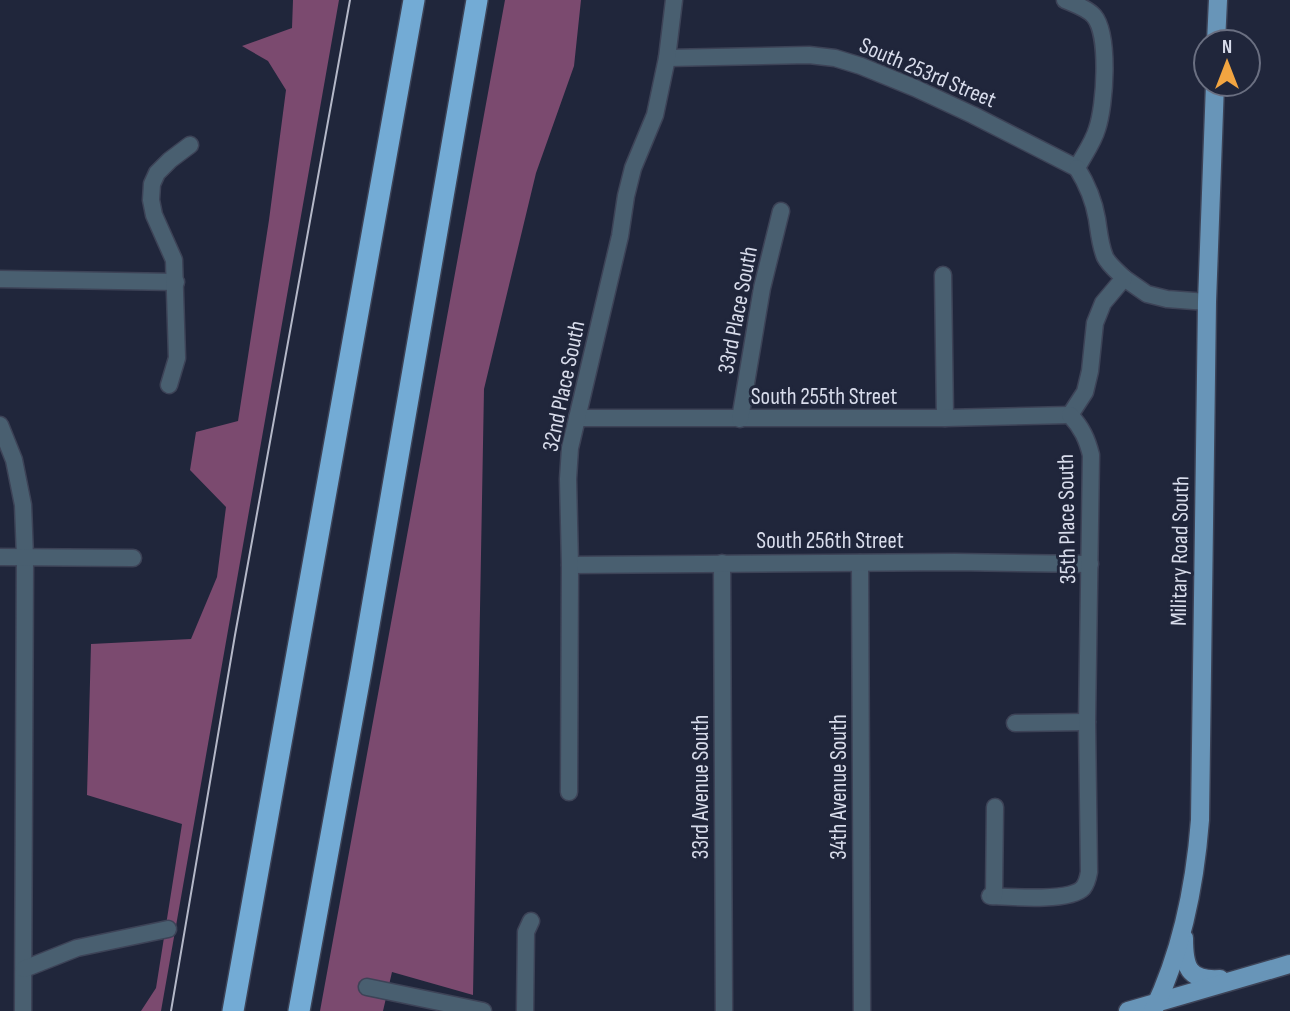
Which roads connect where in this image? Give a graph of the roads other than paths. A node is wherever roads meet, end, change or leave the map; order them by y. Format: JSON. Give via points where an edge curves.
{"nodes":[{"id":1,"x":414,"y":0,"type":"edge"},
{"id":2,"x":477,"y":0,"type":"edge"},
{"id":3,"x":674,"y":0,"type":"edge"},
{"id":4,"x":1065,"y":0,"type":"edge"},
{"id":5,"x":1218,"y":0,"type":"edge"},
{"id":6,"x":1217,"y":28,"type":"edge"},
{"id":7,"x":667,"y":58,"type":"junction"},
{"id":8,"x":1214,"y":98,"type":"edge"},
{"id":9,"x":190,"y":145,"type":"dead end"},
{"id":10,"x":1077,"y":168,"type":"junction"},
{"id":11,"x":781,"y":211,"type":"dead end"},
{"id":12,"x":943,"y":275,"type":"dead end"},
{"id":13,"x":1124,"y":278,"type":"junction"},
{"id":14,"x":0,"y":279,"type":"edge"},
{"id":15,"x":176,"y":282,"type":"junction"},
{"id":16,"x":1207,"y":302,"type":"junction"},
{"id":17,"x":169,"y":385,"type":"dead end"},
{"id":18,"x":1070,"y":415,"type":"junction"},
{"id":19,"x":577,"y":418,"type":"junction"},
{"id":20,"x":945,"y":418,"type":"junction"},
{"id":21,"x":740,"y":419,"type":"junction"},
{"id":22,"x":0,"y":425,"type":"edge"},
{"id":23,"x":0,"y":557,"type":"edge"},
{"id":24,"x":25,"y":557,"type":"junction"},
{"id":25,"x":133,"y":558,"type":"dead end"},
{"id":26,"x":722,"y":563,"type":"junction"},
{"id":27,"x":860,"y":563,"type":"junction"},
{"id":28,"x":1090,"y":564,"type":"junction"},
{"id":29,"x":570,"y":565,"type":"junction"},
{"id":30,"x":1087,"y":722,"type":"junction"},
{"id":31,"x":1015,"y":723,"type":"dead end"},
{"id":32,"x":569,"y":792,"type":"dead end"},
{"id":33,"x":995,"y":807,"type":"dead end"},
{"id":34,"x":531,"y":921,"type":"dead end"},
{"id":35,"x":1185,"y":921,"type":"junction"},
{"id":36,"x":167,"y":929,"type":"dead end"},
{"id":37,"x":1290,"y":964,"type":"edge"},
{"id":38,"x":24,"y":969,"type":"junction"},
{"id":39,"x":1241,"y":978,"type":"junction"},
{"id":40,"x":367,"y":988,"type":"dead end"},
{"id":41,"x":1155,"y":1007,"type":"edge"},
{"id":42,"x":23,"y":1011,"type":"edge"},
{"id":43,"x":233,"y":1011,"type":"edge"},
{"id":44,"x":299,"y":1011,"type":"edge"},
{"id":45,"x":483,"y":1011,"type":"edge"},
{"id":46,"x":525,"y":1011,"type":"edge"},
{"id":47,"x":724,"y":1011,"type":"edge"},
{"id":48,"x":862,"y":1011,"type":"edge"},
{"id":49,"x":1128,"y":1011,"type":"edge"}],
"edges":[{"from":1,"to":43,"type":"highway"},
{"from":2,"to":44,"type":"highway"},
{"from":3,"to":7,"type":"street","name":"32nd Place South"},
{"from":4,"to":10,"type":"street","via":[[1096,18],[1102,39],[1104,91],[1097,131]]},
{"from":5,"to":6,"type":"main road"},
{"from":7,"to":10,"type":"street","name":"South 253rd Street","via":[[835,58],[927,93]]},
{"from":7,"to":19,"type":"street","name":"32nd Place South","via":[[655,115],[633,168]]},
{"from":8,"to":16,"type":"main road","name":"Military Road South"},
{"from":9,"to":15,"type":"street","via":[[157,173],[152,184],[154,215],[174,260]]},
{"from":10,"to":13,"type":"street","via":[[1091,197],[1106,259]]},
{"from":11,"to":21,"type":"street","name":"33rd Place South","via":[[762,288]]},
{"from":12,"to":20,"type":"street"},
{"from":13,"to":16,"type":"street","via":[[1147,294]]},
{"from":13,"to":18,"type":"street","via":[[1103,303],[1094,323],[1085,391]]},
{"from":14,"to":15,"type":"street"},
{"from":15,"to":17,"type":"street","via":[[177,358]]},
{"from":16,"to":35,"type":"main road","name":"Military Road South","via":[[1200,820]]},
{"from":18,"to":20,"type":"street","name":"South 255th Street"},
{"from":18,"to":28,"type":"street","name":"35th Place South","via":[[1081,427],[1091,455]]},
{"from":19,"to":21,"type":"street","name":"South 255th Street"},
{"from":19,"to":29,"type":"street","name":"32nd Place South","via":[[568,479]]},
{"from":20,"to":21,"type":"street","name":"South 255th Street"},
{"from":22,"to":24,"type":"street","via":[[23,505]]},
{"from":23,"to":24,"type":"street"},
{"from":24,"to":25,"type":"street"},
{"from":24,"to":38,"type":"street"},
{"from":26,"to":27,"type":"street","name":"South 256th Street"},
{"from":26,"to":29,"type":"street","name":"South 256th Street"},
{"from":26,"to":47,"type":"street","name":"33rd Avenue South"},
{"from":27,"to":28,"type":"street","name":"South 256th Street"},
{"from":27,"to":48,"type":"street","name":"34th Avenue South"},
{"from":28,"to":30,"type":"street","name":"35th Place South"},
{"from":29,"to":32,"type":"street","name":"32nd Place South"},
{"from":30,"to":31,"type":"street"},
{"from":30,"to":33,"type":"street","name":"35th Place South","via":[[1089,872],[1082,890],[1056,897],[992,896]]},
{"from":34,"to":46,"type":"street","via":[[526,932]]},
{"from":35,"to":39,"type":"main road","via":[[1185,961],[1191,972],[1204,979]]},
{"from":35,"to":41,"type":"main road","name":"Military Road South"},
{"from":36,"to":38,"type":"street","via":[[77,948]]},
{"from":37,"to":39,"type":"main road"},
{"from":38,"to":42,"type":"street"},
{"from":39,"to":41,"type":"main road"},
{"from":40,"to":45,"type":"street"},
{"from":41,"to":49,"type":"main road"}]}
